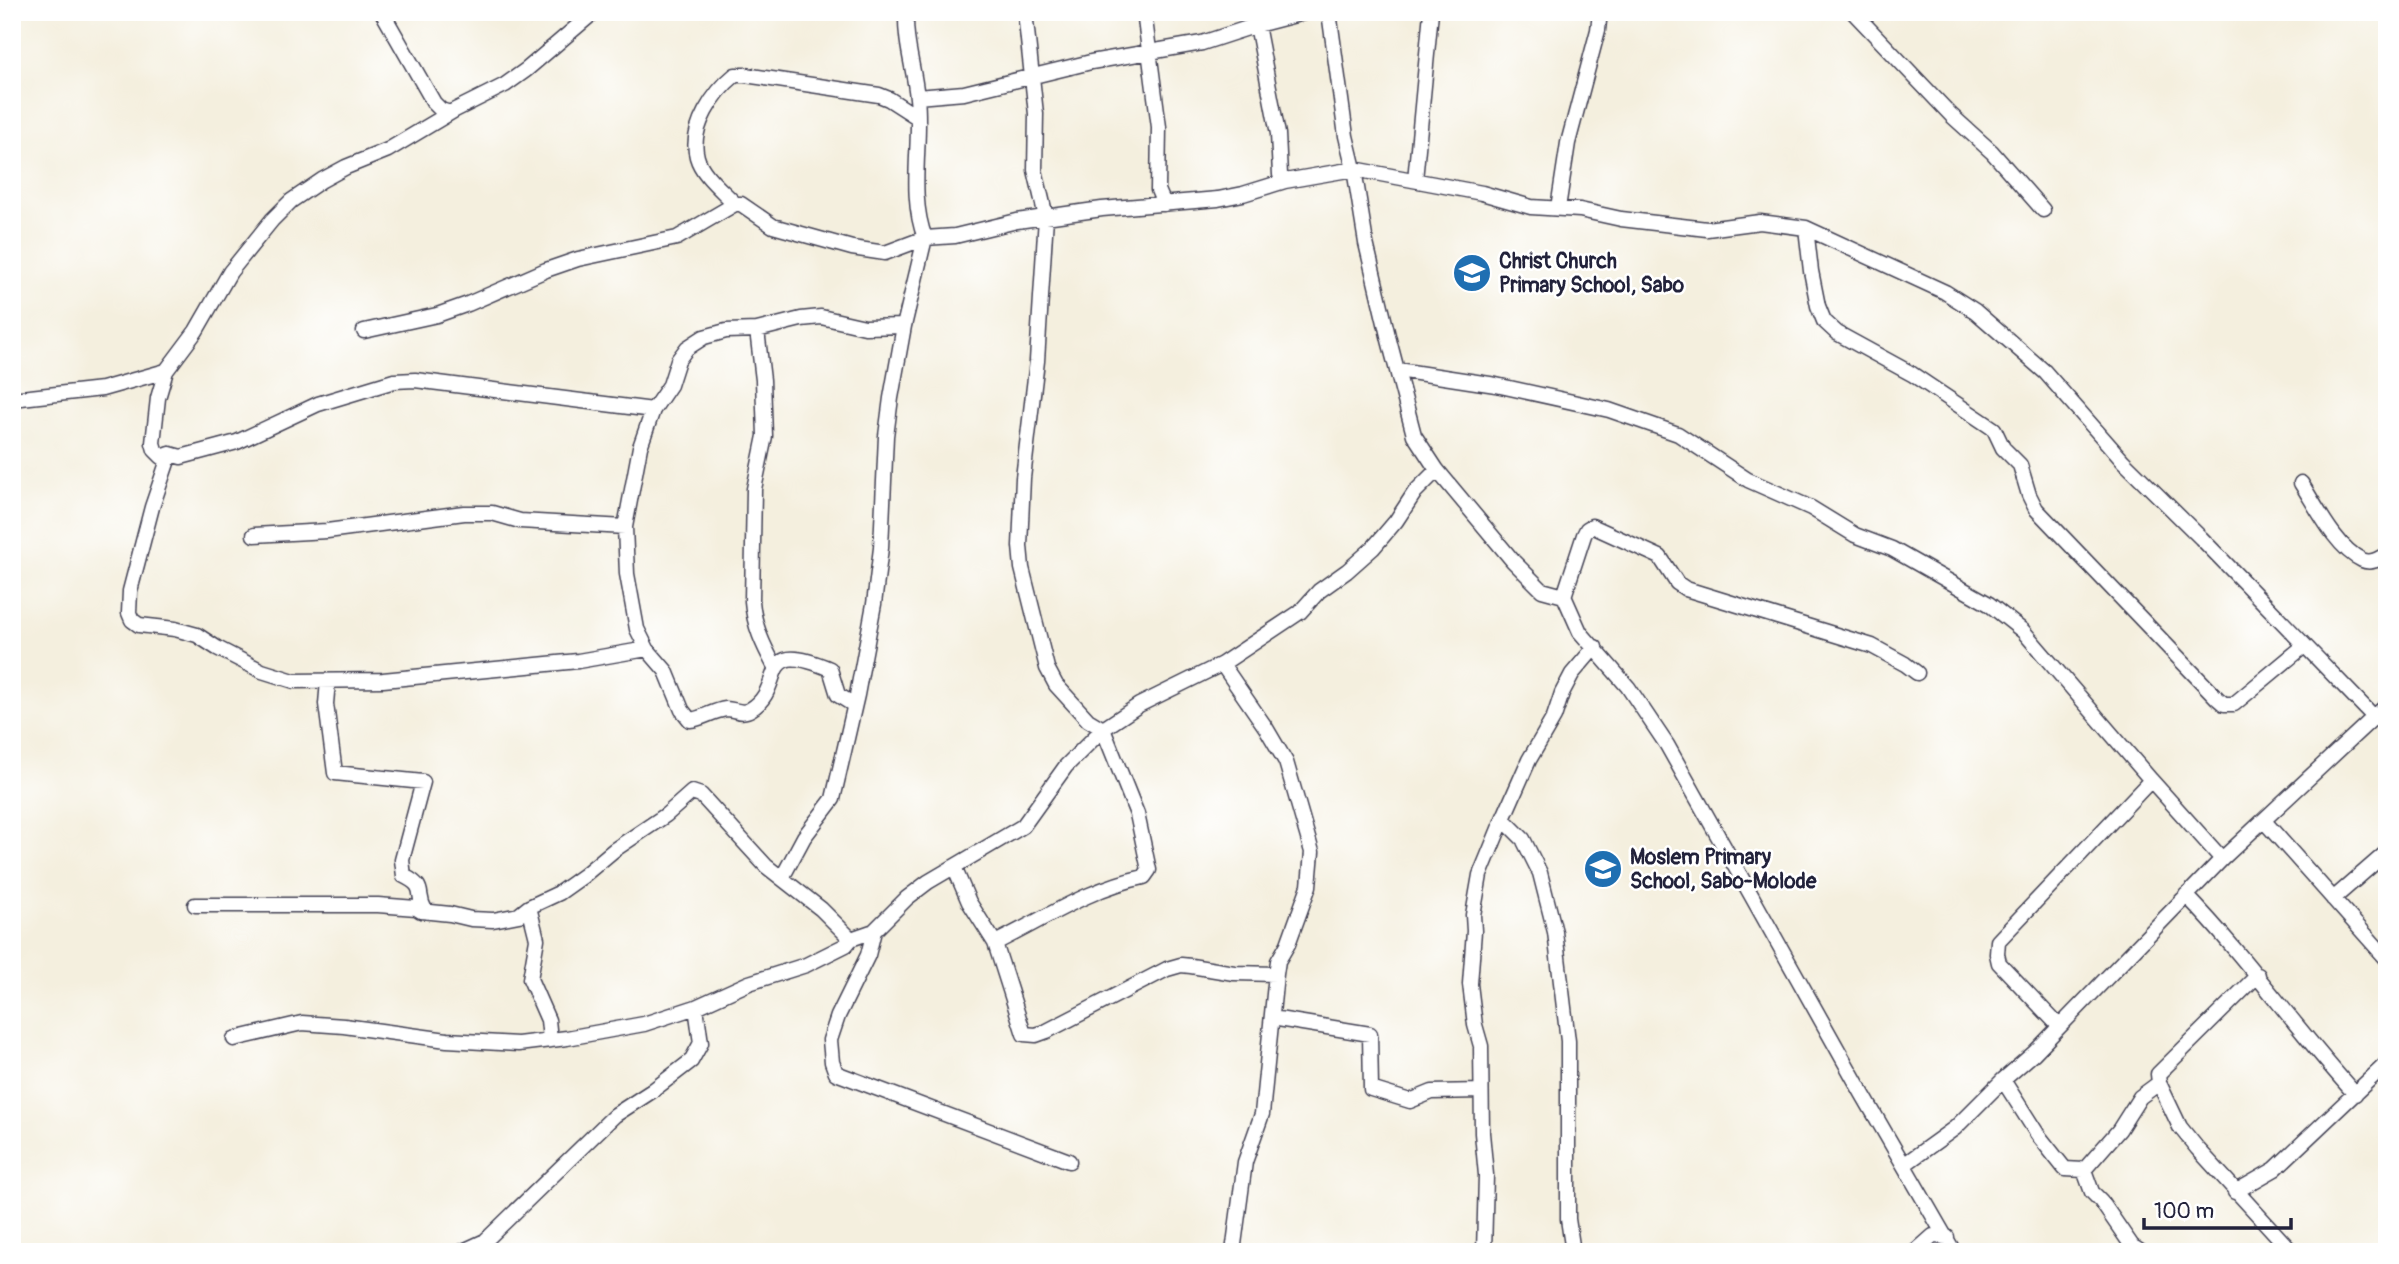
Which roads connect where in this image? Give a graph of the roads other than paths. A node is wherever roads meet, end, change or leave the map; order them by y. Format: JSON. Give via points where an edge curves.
{"nodes":[{"id":1,"x":382,"y":12,"type":"edge"},
{"id":2,"x":594,"y":12,"type":"edge"},
{"id":3,"x":906,"y":12,"type":"edge"},
{"id":4,"x":1024,"y":12,"type":"edge"},
{"id":5,"x":1144,"y":12,"type":"edge"},
{"id":6,"x":1307,"y":12,"type":"edge"},
{"id":7,"x":1329,"y":12,"type":"edge"},
{"id":8,"x":1431,"y":12,"type":"edge"},
{"id":9,"x":1600,"y":12,"type":"edge"},
{"id":10,"x":1853,"y":12,"type":"edge"},
{"id":11,"x":1257,"y":25,"type":"junction"},
{"id":12,"x":1149,"y":52,"type":"junction"},
{"id":13,"x":1032,"y":76,"type":"junction"},
{"id":14,"x":917,"y":97,"type":"junction"},
{"id":15,"x":450,"y":113,"type":"junction"},
{"id":16,"x":917,"y":117,"type":"junction"},
{"id":17,"x":1354,"y":169,"type":"junction"},
{"id":18,"x":1415,"y":180,"type":"junction"},
{"id":19,"x":1285,"y":181,"type":"junction"},
{"id":20,"x":735,"y":204,"type":"junction"},
{"id":21,"x":1164,"y":204,"type":"junction"},
{"id":22,"x":1559,"y":208,"type":"junction"},
{"id":23,"x":2043,"y":210,"type":"dead end"},
{"id":24,"x":1046,"y":217,"type":"junction"},
{"id":25,"x":1806,"y":228,"type":"junction"},
{"id":26,"x":925,"y":238,"type":"junction"},
{"id":27,"x":904,"y":326,"type":"junction"},
{"id":28,"x":757,"y":330,"type":"junction"},
{"id":29,"x":364,"y":331,"type":"dead end"},
{"id":30,"x":1398,"y":370,"type":"junction"},
{"id":31,"x":166,"y":371,"type":"junction"},
{"id":32,"x":12,"y":399,"type":"edge"},
{"id":33,"x":653,"y":410,"type":"junction"},
{"id":34,"x":170,"y":454,"type":"junction"},
{"id":35,"x":1437,"y":470,"type":"junction"},
{"id":36,"x":2301,"y":483,"type":"dead end"},
{"id":37,"x":625,"y":527,"type":"junction"},
{"id":38,"x":254,"y":535,"type":"dead end"},
{"id":39,"x":2387,"y":554,"type":"edge"},
{"id":40,"x":1564,"y":596,"type":"junction"},
{"id":41,"x":2304,"y":646,"type":"junction"},
{"id":42,"x":1595,"y":647,"type":"junction"},
{"id":43,"x":647,"y":649,"type":"junction"},
{"id":44,"x":1222,"y":664,"type":"junction"},
{"id":45,"x":775,"y":667,"type":"junction"},
{"id":46,"x":1917,"y":673,"type":"dead end"},
{"id":47,"x":328,"y":681,"type":"junction"},
{"id":48,"x":854,"y":705,"type":"junction"},
{"id":49,"x":2387,"y":705,"type":"edge"},
{"id":50,"x":2374,"y":717,"type":"junction"},
{"id":51,"x":1103,"y":729,"type":"junction"},
{"id":52,"x":2151,"y":780,"type":"junction"},
{"id":53,"x":1503,"y":819,"type":"junction"},
{"id":54,"x":2264,"y":821,"type":"junction"},
{"id":55,"x":2387,"y":852,"type":"edge"},
{"id":56,"x":2222,"y":859,"type":"junction"},
{"id":57,"x":954,"y":867,"type":"junction"},
{"id":58,"x":782,"y":878,"type":"junction"},
{"id":59,"x":2186,"y":895,"type":"junction"},
{"id":60,"x":2333,"y":899,"type":"junction"},
{"id":61,"x":195,"y":905,"type":"dead end"},
{"id":62,"x":529,"y":907,"type":"junction"},
{"id":63,"x":425,"y":910,"type":"junction"},
{"id":64,"x":874,"y":931,"type":"junction"},
{"id":65,"x":851,"y":939,"type":"junction"},
{"id":66,"x":995,"y":943,"type":"junction"},
{"id":67,"x":2387,"y":960,"type":"edge"},
{"id":68,"x":1276,"y":974,"type":"junction"},
{"id":69,"x":2258,"y":975,"type":"junction"},
{"id":70,"x":696,"y":1007,"type":"junction"},
{"id":71,"x":1272,"y":1018,"type":"junction"},
{"id":72,"x":2059,"y":1026,"type":"junction"},
{"id":73,"x":234,"y":1039,"type":"dead end"},
{"id":74,"x":550,"y":1039,"type":"junction"},
{"id":75,"x":2387,"y":1063,"type":"edge"},
{"id":76,"x":2003,"y":1080,"type":"junction"},
{"id":77,"x":2159,"y":1083,"type":"junction"},
{"id":78,"x":1481,"y":1091,"type":"junction"},
{"id":79,"x":2355,"y":1094,"type":"junction"},
{"id":80,"x":1069,"y":1161,"type":"dead end"},
{"id":81,"x":1905,"y":1164,"type":"junction"},
{"id":82,"x":2084,"y":1170,"type":"junction"},
{"id":83,"x":2235,"y":1192,"type":"junction"},
{"id":84,"x":1940,"y":1237,"type":"junction"},
{"id":85,"x":461,"y":1252,"type":"edge"},
{"id":86,"x":1233,"y":1252,"type":"edge"},
{"id":87,"x":1484,"y":1252,"type":"edge"},
{"id":88,"x":1573,"y":1252,"type":"edge"},
{"id":89,"x":1915,"y":1252,"type":"edge"},
{"id":90,"x":1942,"y":1252,"type":"edge"},
{"id":91,"x":1954,"y":1252,"type":"edge"},
{"id":92,"x":2141,"y":1252,"type":"edge"},
{"id":93,"x":2292,"y":1252,"type":"edge"}],
"edges":[{"from":1,"to":15,"type":"street","via":[[434,103]]},
{"from":2,"to":15,"type":"street","via":[[505,85]]},
{"from":3,"to":14,"type":"street"},
{"from":4,"to":13,"type":"street"},
{"from":5,"to":12,"type":"street"},
{"from":6,"to":11,"type":"street"},
{"from":7,"to":17,"type":"street"},
{"from":8,"to":18,"type":"street"},
{"from":9,"to":22,"type":"street","via":[[1568,143]]},
{"from":10,"to":23,"type":"street"},
{"from":11,"to":12,"type":"street","via":[[1202,43]]},
{"from":11,"to":19,"type":"street","via":[[1278,134],[1280,175]]},
{"from":12,"to":13,"type":"street"},
{"from":12,"to":21,"type":"street","via":[[1159,127],[1158,190]]},
{"from":13,"to":14,"type":"street","via":[[964,93]]},
{"from":13,"to":24,"type":"street","via":[[1035,170]]},
{"from":14,"to":16,"type":"street"},
{"from":15,"to":31,"type":"street","via":[[291,201],[235,265]]},
{"from":16,"to":20,"type":"street","via":[[878,96],[735,75],[705,111],[696,155],[703,170]]},
{"from":16,"to":26,"type":"street","via":[[920,224]]},
{"from":17,"to":18,"type":"street"},
{"from":17,"to":19,"type":"street"},
{"from":17,"to":30,"type":"street","via":[[1376,287]]},
{"from":18,"to":22,"type":"street","via":[[1531,207]]},
{"from":19,"to":21,"type":"street","via":[[1243,194]]},
{"from":20,"to":26,"type":"street","via":[[773,226],[852,248],[885,253]]},
{"from":20,"to":29,"type":"street","via":[[677,238],[578,259],[437,315]]},
{"from":21,"to":24,"type":"street"},
{"from":22,"to":25,"type":"street","via":[[1707,229],[1760,222]]},
{"from":24,"to":26,"type":"street"},
{"from":24,"to":51,"type":"street","via":[[1036,373],[1023,478],[1022,568],[1047,668],[1088,720]]},
{"from":25,"to":41,"type":"street","via":[[1945,292],[1975,311],[2045,372],[2123,461]]},
{"from":25,"to":41,"type":"street","via":[[1824,321],[1994,429],[2003,448],[2020,465],[2036,509],[2224,704],[2234,704]]},
{"from":26,"to":27,"type":"street"},
{"from":27,"to":28,"type":"street","via":[[866,327],[821,317]]},
{"from":27,"to":48,"type":"street","via":[[886,436],[874,604]]},
{"from":28,"to":33,"type":"street","via":[[726,331],[687,348]]},
{"from":28,"to":45,"type":"street","via":[[765,436],[754,489],[752,601],[753,619]]},
{"from":30,"to":35,"type":"street","via":[[1415,435]]},
{"from":30,"to":52,"type":"street","via":[[1609,410],[1678,434],[1748,480],[1892,549],[2010,620]]},
{"from":31,"to":32,"type":"street","via":[[102,389]]},
{"from":31,"to":34,"type":"street","via":[[153,443],[162,457]]},
{"from":33,"to":34,"type":"street","via":[[441,382],[394,381],[318,404],[237,442],[181,457]]},
{"from":33,"to":37,"type":"street","via":[[640,447]]},
{"from":34,"to":47,"type":"street","via":[[130,591],[132,621],[197,635],[262,671],[294,681]]},
{"from":35,"to":40,"type":"street","via":[[1542,590]]},
{"from":35,"to":44,"type":"street","via":[[1364,556],[1300,612]]},
{"from":36,"to":39,"type":"street","via":[[2351,552],[2369,562]]},
{"from":37,"to":38,"type":"street","via":[[464,513],[327,531]]},
{"from":37,"to":43,"type":"street","via":[[631,596],[637,629]]},
{"from":40,"to":42,"type":"street","via":[[1580,632]]},
{"from":40,"to":46,"type":"street","via":[[1584,534],[1592,526],[1660,557],[1686,589],[1872,646]]},
{"from":41,"to":50,"type":"street"},
{"from":42,"to":53,"type":"street","via":[[1567,684]]},
{"from":42,"to":81,"type":"street","via":[[1667,745]]},
{"from":43,"to":45,"type":"street","via":[[666,670],[690,720],[728,709],[741,712],[752,708],[764,699]]},
{"from":43,"to":47,"type":"street","via":[[511,668]]},
{"from":44,"to":51,"type":"street","via":[[1139,705]]},
{"from":44,"to":68,"type":"street","via":[[1286,762],[1312,852],[1309,886]]},
{"from":45,"to":48,"type":"street","via":[[782,661],[800,660],[830,669],[838,695]]},
{"from":47,"to":63,"type":"street","via":[[326,704],[335,773],[423,782],[402,860],[404,876],[418,885]]},
{"from":48,"to":58,"type":"street","via":[[833,799]]},
{"from":49,"to":50,"type":"street"},
{"from":50,"to":54,"type":"street"},
{"from":51,"to":57,"type":"street","via":[[1066,766],[1023,826]]},
{"from":51,"to":66,"type":"street","via":[[1137,814],[1148,873],[1085,896]]},
{"from":52,"to":56,"type":"street"},
{"from":52,"to":72,"type":"street","via":[[1998,941],[1999,963]]},
{"from":53,"to":78,"type":"street","via":[[1480,875],[1473,915],[1470,984],[1481,1046]]},
{"from":53,"to":88,"type":"street","via":[[1523,839],[1540,873],[1555,932],[1568,1041],[1568,1219]]},
{"from":54,"to":56,"type":"street"},
{"from":54,"to":60,"type":"street"},
{"from":55,"to":60,"type":"street"},
{"from":56,"to":59,"type":"street"},
{"from":57,"to":64,"type":"street","via":[[928,881]]},
{"from":57,"to":66,"type":"street"},
{"from":58,"to":62,"type":"street","via":[[701,795],[692,792],[559,893]]},
{"from":58,"to":65,"type":"street"},
{"from":59,"to":69,"type":"street"},
{"from":59,"to":72,"type":"street"},
{"from":60,"to":67,"type":"street"},
{"from":61,"to":63,"type":"street","via":[[378,905]]},
{"from":62,"to":63,"type":"street","via":[[519,915],[494,920]]},
{"from":62,"to":74,"type":"street","via":[[537,939],[530,979],[548,1020]]},
{"from":64,"to":65,"type":"street"},
{"from":64,"to":80,"type":"street","via":[[868,955],[833,1030],[830,1050],[836,1073]]},
{"from":65,"to":70,"type":"street","via":[[806,965],[749,983]]},
{"from":66,"to":68,"type":"street","via":[[1024,1034],[1029,1036],[1181,965]]},
{"from":68,"to":71,"type":"street"},
{"from":69,"to":77,"type":"street","via":[[2158,1074]]},
{"from":69,"to":79,"type":"street"},
{"from":70,"to":74,"type":"street","via":[[632,1027]]},
{"from":70,"to":85,"type":"street","via":[[701,1043],[691,1061],[615,1115],[485,1241]]},
{"from":71,"to":78,"type":"street","via":[[1370,1034],[1371,1089],[1410,1101],[1432,1092]]},
{"from":71,"to":86,"type":"street","via":[[1262,1114],[1245,1162]]},
{"from":72,"to":76,"type":"street"},
{"from":73,"to":74,"type":"street","via":[[302,1023],[447,1040],[518,1044]]},
{"from":75,"to":79,"type":"street"},
{"from":76,"to":81,"type":"street","via":[[1955,1128]]},
{"from":76,"to":82,"type":"street","via":[[2065,1169]]},
{"from":77,"to":82,"type":"street","via":[[2140,1097]]},
{"from":77,"to":83,"type":"street","via":[[2180,1127]]},
{"from":78,"to":87,"type":"street"},
{"from":79,"to":83,"type":"street","via":[[2275,1169]]},
{"from":81,"to":84,"type":"street"},
{"from":82,"to":92,"type":"street","via":[[2092,1192]]},
{"from":83,"to":93,"type":"street"},
{"from":84,"to":89,"type":"street"},
{"from":84,"to":90,"type":"street"},
{"from":84,"to":91,"type":"street"}]}
